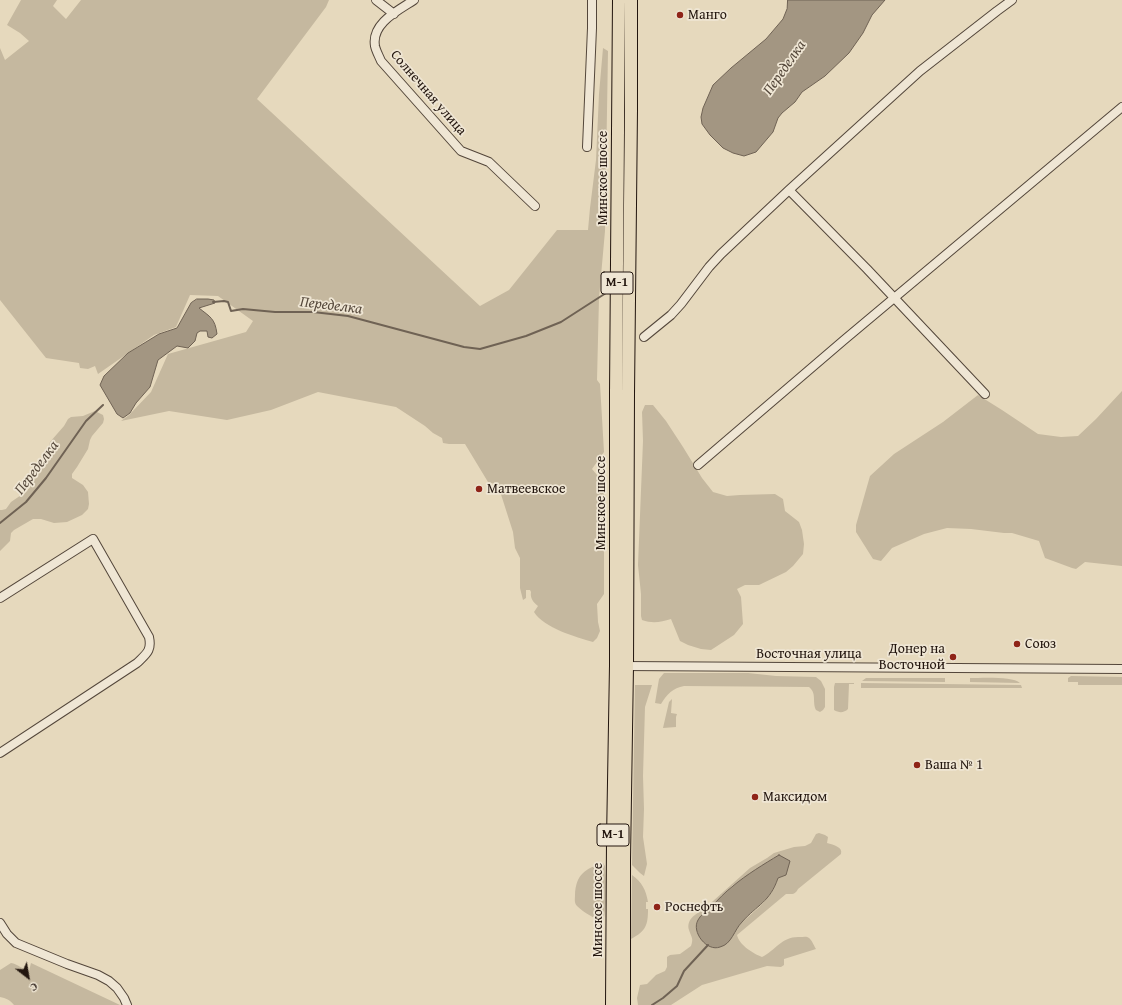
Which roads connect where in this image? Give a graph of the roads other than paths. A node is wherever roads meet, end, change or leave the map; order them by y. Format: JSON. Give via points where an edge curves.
{"nodes":[{"id":1,"x":376,"y":0,"type":"edge"},
{"id":2,"x":414,"y":0,"type":"edge"},
{"id":3,"x":592,"y":0,"type":"edge"},
{"id":4,"x":619,"y":0,"type":"edge"},
{"id":5,"x":631,"y":0,"type":"edge"},
{"id":6,"x":1012,"y":0,"type":"edge"},
{"id":7,"x":394,"y":14,"type":"junction"},
{"id":8,"x":1122,"y":107,"type":"edge"},
{"id":9,"x":587,"y":146,"type":"dead end"},
{"id":10,"x":789,"y":190,"type":"junction"},
{"id":11,"x":535,"y":206,"type":"dead end"},
{"id":12,"x":894,"y":298,"type":"junction"},
{"id":13,"x":644,"y":336,"type":"dead end"},
{"id":14,"x":985,"y":394,"type":"dead end"},
{"id":15,"x":698,"y":465,"type":"dead end"},
{"id":16,"x":0,"y":598,"type":"edge"},
{"id":17,"x":622,"y":666,"type":"junction"},
{"id":18,"x":1122,"y":670,"type":"edge"},
{"id":19,"x":0,"y":753,"type":"edge"},
{"id":20,"x":0,"y":923,"type":"edge"},
{"id":21,"x":127,"y":1005,"type":"edge"},
{"id":22,"x":612,"y":1005,"type":"edge"},
{"id":23,"x":624,"y":1005,"type":"edge"}],
"edges":[{"from":1,"to":7,"type":"street"},
{"from":2,"to":7,"type":"street","name":"Солнечная улица"},
{"from":3,"to":9,"type":"street"},
{"from":4,"to":17,"type":"highway","name":"Минское шоссе","number":"М-1","via":[[616,393]]},
{"from":5,"to":17,"type":"highway","name":"Минское шоссе","number":"М-1","via":[[628,394]]},
{"from":6,"to":10,"type":"street","via":[[920,71]]},
{"from":7,"to":11,"type":"street","name":"Солнечная улица","via":[[385,20],[375,34],[375,46],[381,61],[461,151],[489,162]]},
{"from":8,"to":12,"type":"street"},
{"from":10,"to":12,"type":"street"},
{"from":10,"to":13,"type":"street","via":[[721,254],[671,315]]},
{"from":12,"to":14,"type":"street"},
{"from":12,"to":15,"type":"street"},
{"from":16,"to":19,"type":"street","via":[[93,539],[150,637],[151,645],[137,663]]},
{"from":17,"to":18,"type":"street","name":"Восточная улица"},
{"from":17,"to":22,"type":"highway","name":"Минское шоссе","number":"М-1","via":[[613,840]]},
{"from":17,"to":23,"type":"highway","name":"Минское шоссе","number":"М-1"},
{"from":20,"to":21,"type":"street","via":[[16,943],[109,981],[117,988]]}]}
